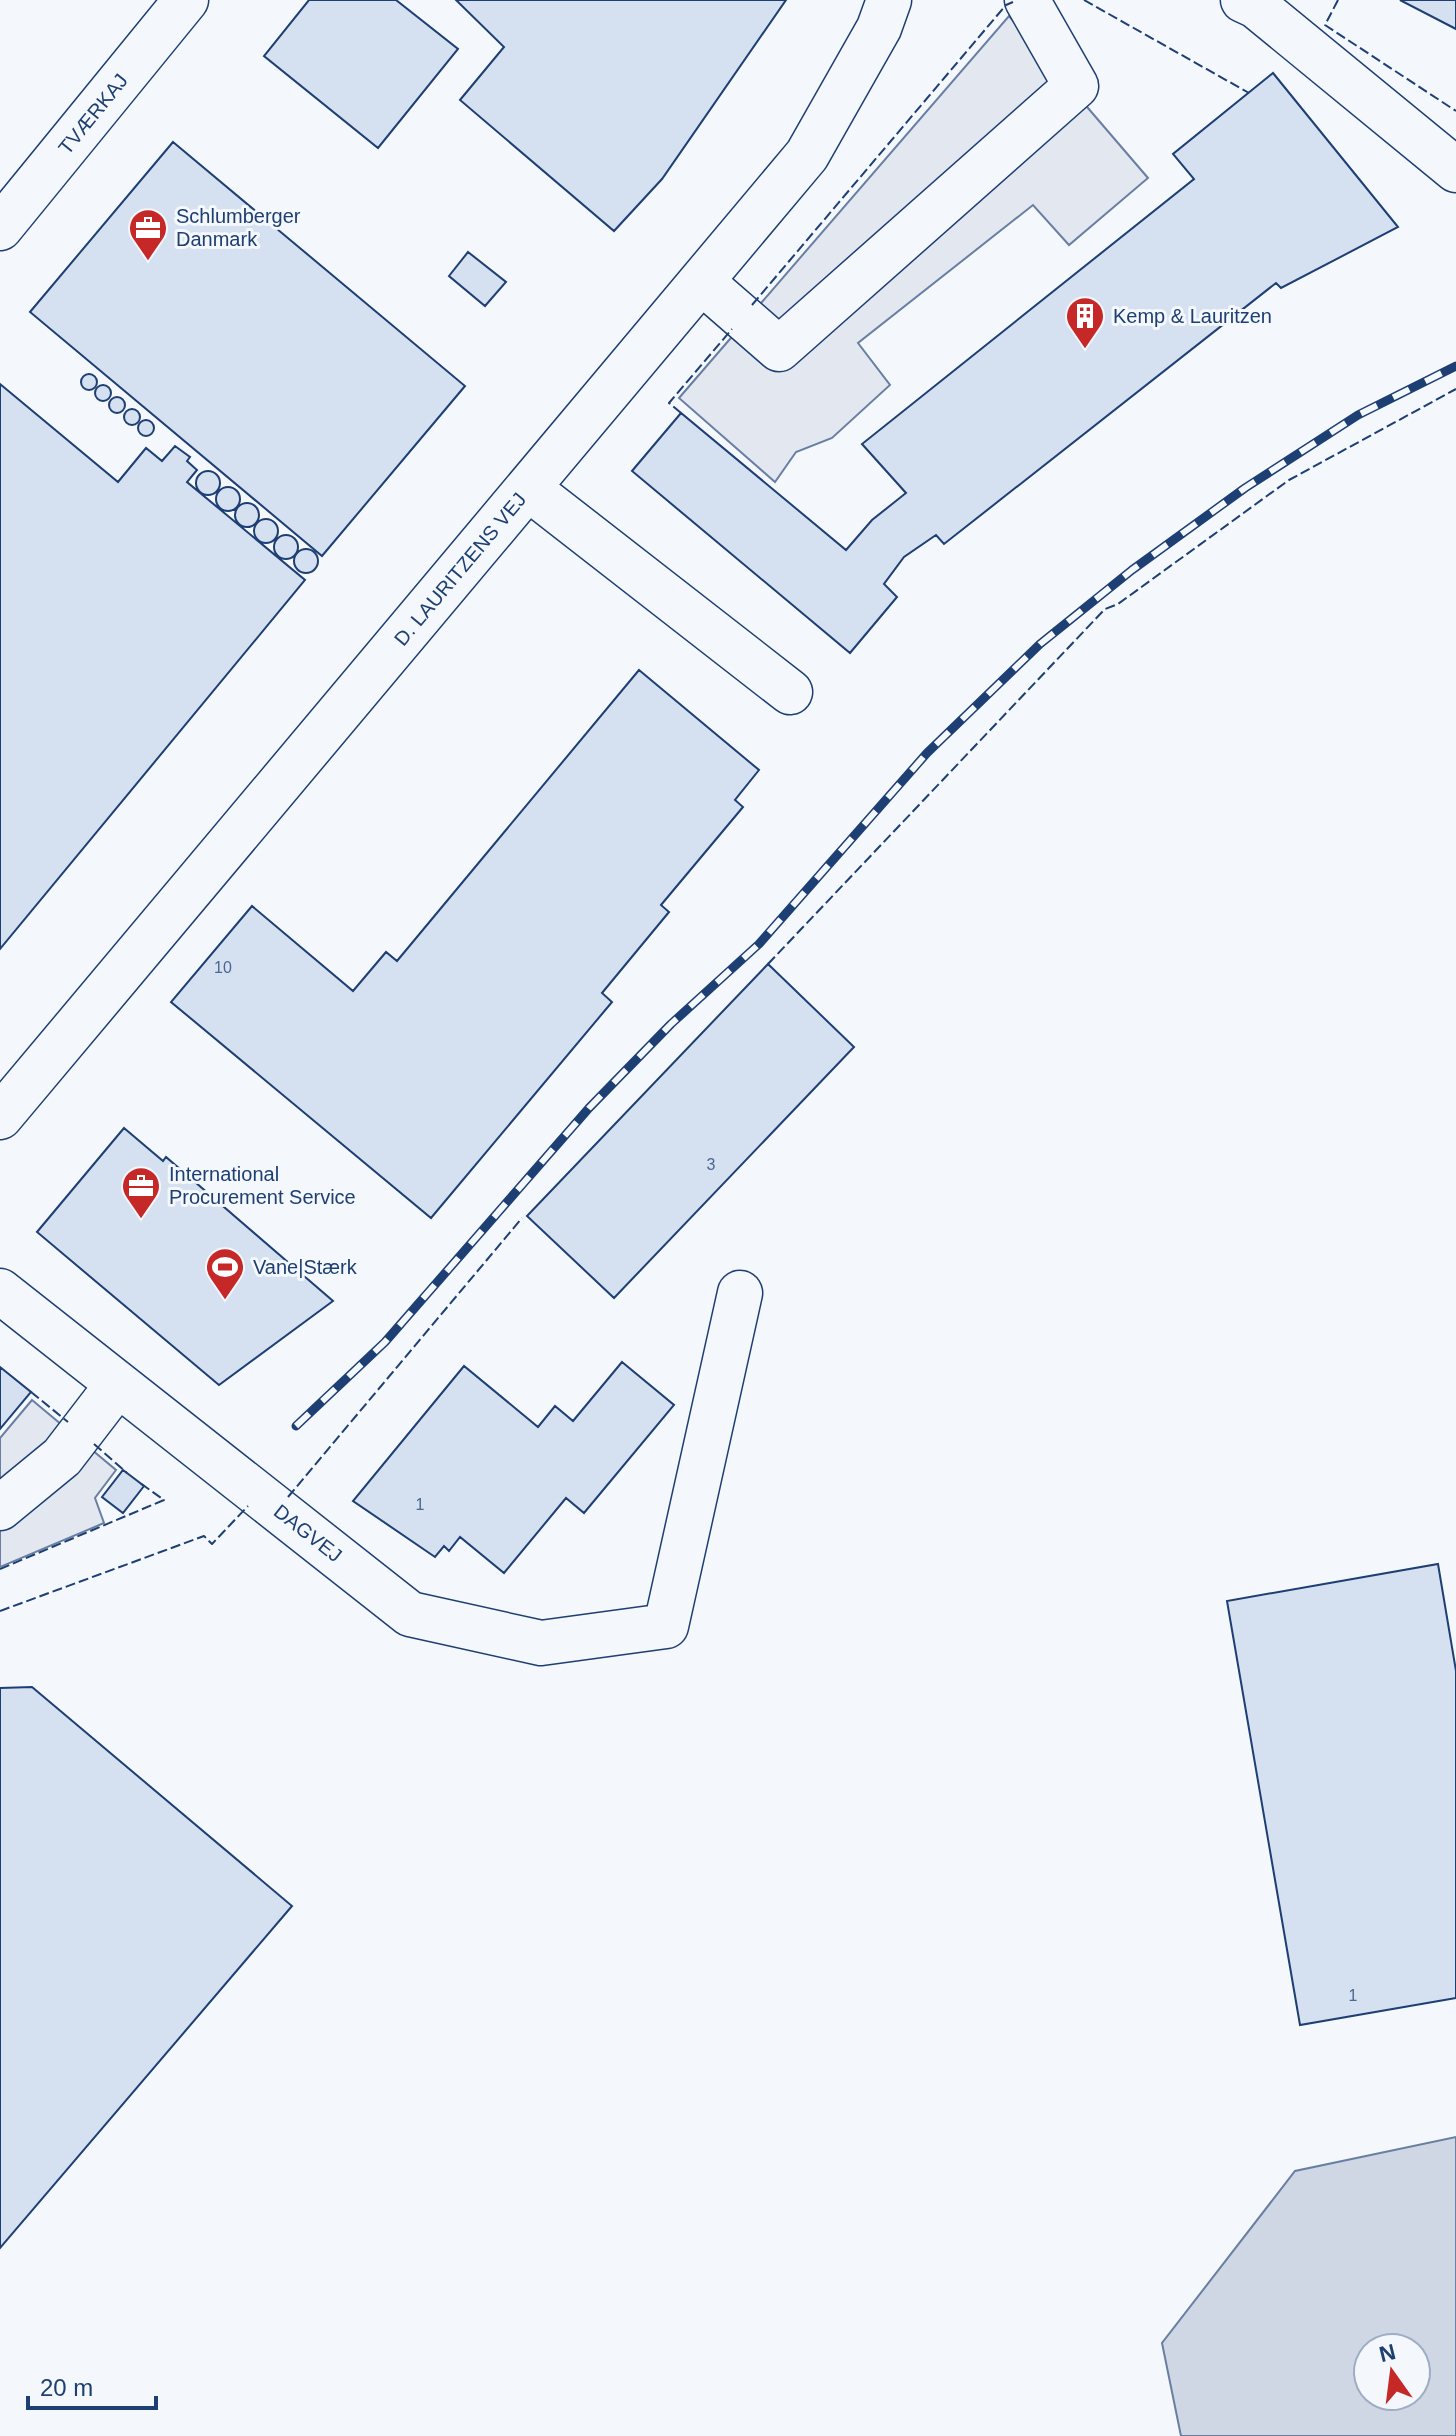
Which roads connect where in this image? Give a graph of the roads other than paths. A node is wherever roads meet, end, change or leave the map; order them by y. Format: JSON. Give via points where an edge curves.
{"nodes":[{"id":1,"x":186,"y":0,"type":"edge"},
{"id":2,"x":889,"y":0,"type":"edge"},
{"id":3,"x":1027,"y":0,"type":"edge"},
{"id":4,"x":1243,"y":0,"type":"edge"},
{"id":5,"x":1456,"y":170,"type":"edge"},
{"id":6,"x":0,"y":228,"type":"edge"},
{"id":7,"x":702,"y":282,"type":"junction"},
{"id":8,"x":528,"y":488,"type":"junction"},
{"id":9,"x":790,"y":692,"type":"dead end"},
{"id":10,"x":0,"y":1117,"type":"edge"},
{"id":11,"x":0,"y":1291,"type":"edge"},
{"id":12,"x":740,"y":1293,"type":"dead end"},
{"id":13,"x":118,"y":1384,"type":"junction"},
{"id":14,"x":0,"y":1508,"type":"edge"}],
"edges":[{"from":1,"to":6,"type":"street","name":"TVÆRKAJ"},
{"from":2,"to":7,"type":"street","name":"D. LAURITZENS VEJ","via":[[879,28],[807,155]]},
{"from":3,"to":7,"type":"street","via":[[1076,86],[779,349]]},
{"from":4,"to":5,"type":"street"},
{"from":7,"to":8,"type":"street","name":"D. LAURITZENS VEJ"},
{"from":8,"to":9,"type":"street"},
{"from":8,"to":10,"type":"street","name":"D. LAURITZENS VEJ"},
{"from":11,"to":13,"type":"street","name":"DAGVEJ"},
{"from":12,"to":13,"type":"street","name":"DAGVEJ","via":[[666,1626],[541,1643],[410,1614]]},
{"from":13,"to":14,"type":"street","via":[[62,1457]]}]}
